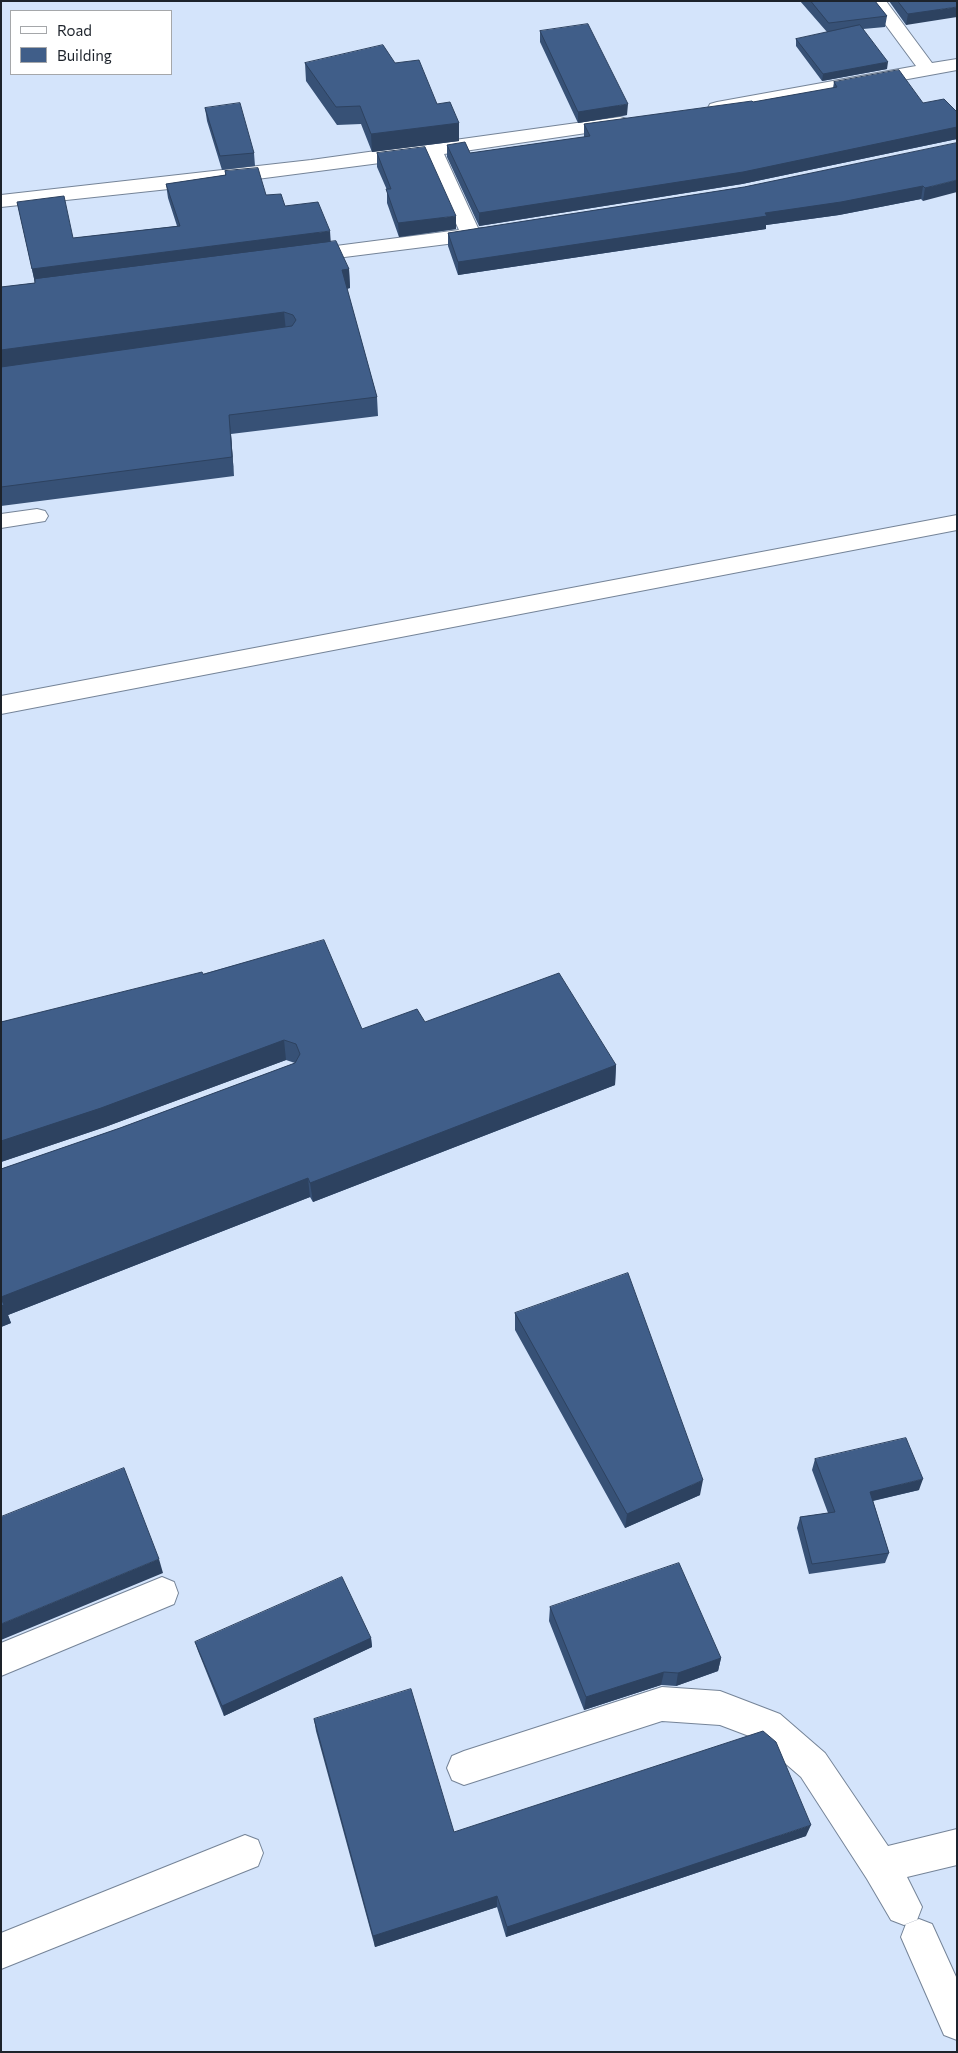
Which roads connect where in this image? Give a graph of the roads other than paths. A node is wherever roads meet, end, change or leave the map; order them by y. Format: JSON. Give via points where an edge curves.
{"nodes":[{"id":1,"x":877,"y":1,"type":"edge"},
{"id":2,"x":957,"y":64,"type":"edge"},
{"id":3,"x":928,"y":70,"type":"junction"},
{"id":4,"x":698,"y":111,"type":"edge"},
{"id":5,"x":639,"y":120,"type":"edge"},
{"id":6,"x":433,"y":152,"type":"junction"},
{"id":7,"x":1,"y":201,"type":"edge"},
{"id":8,"x":500,"y":231,"type":"edge"},
{"id":9,"x":471,"y":235,"type":"junction"},
{"id":10,"x":285,"y":259,"type":"edge"},
{"id":11,"x":37,"y":516,"type":"dead end"},
{"id":12,"x":1,"y":521,"type":"edge"},
{"id":13,"x":957,"y":522,"type":"edge"},
{"id":14,"x":1,"y":705,"type":"edge"},
{"id":15,"x":162,"y":1593,"type":"dead end"},
{"id":16,"x":1,"y":1660,"type":"edge"},
{"id":17,"x":464,"y":1768,"type":"dead end"},
{"id":18,"x":957,"y":1846,"type":"edge"},
{"id":19,"x":245,"y":1853,"type":"dead end"},
{"id":20,"x":880,"y":1866,"type":"junction"},
{"id":21,"x":1,"y":1951,"type":"edge"},
{"id":22,"x":957,"y":2022,"type":"edge"}],
"edges":[{"from":1,"to":3,"type":"street"},
{"from":2,"to":3,"type":"street"},
{"from":3,"to":4,"type":"street"},
{"from":5,"to":6,"type":"street"},
{"from":6,"to":7,"type":"street"},
{"from":6,"to":9,"type":"street"},
{"from":8,"to":9,"type":"street"},
{"from":9,"to":10,"type":"street"},
{"from":11,"to":12,"type":"street"},
{"from":13,"to":14,"type":"street"},
{"from":15,"to":16,"type":"street"},
{"from":17,"to":20,"type":"street","via":[[662,1704],[720,1708],[768,1726],[813,1765]]},
{"from":18,"to":20,"type":"street"},
{"from":19,"to":21,"type":"street"},
{"from":20,"to":22,"type":"street","via":[[912,1922]]}]}
